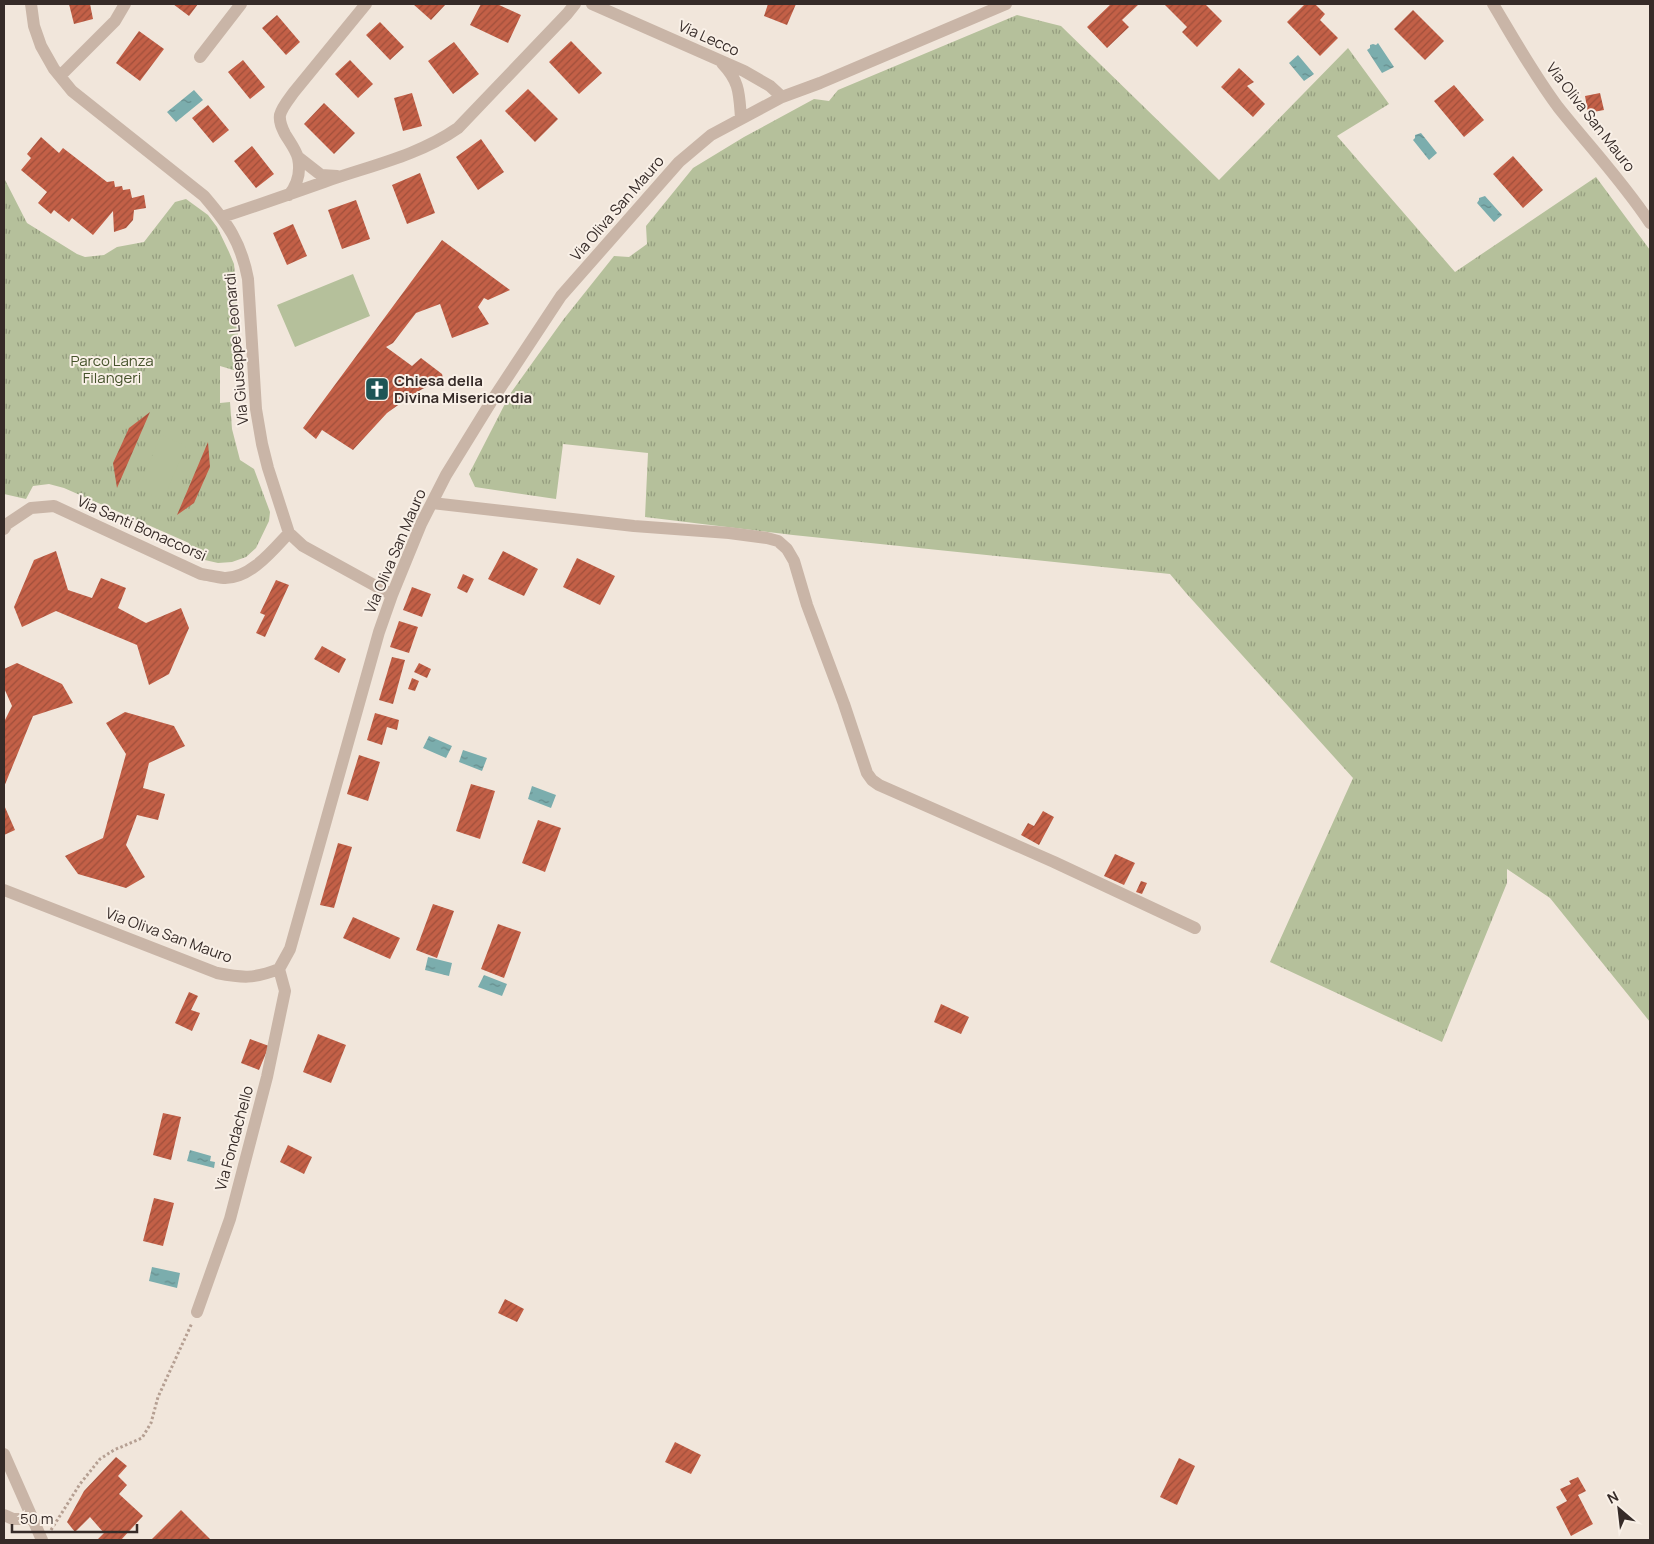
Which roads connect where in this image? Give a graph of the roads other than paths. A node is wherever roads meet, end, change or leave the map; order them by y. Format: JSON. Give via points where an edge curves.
{"nodes":[{"id":1,"x":31,"y":4,"type":"edge"},
{"id":2,"x":125,"y":4,"type":"edge"},
{"id":3,"x":241,"y":4,"type":"edge"},
{"id":4,"x":366,"y":4,"type":"edge"},
{"id":5,"x":575,"y":4,"type":"edge"},
{"id":6,"x":592,"y":4,"type":"edge"},
{"id":7,"x":1006,"y":4,"type":"edge"},
{"id":8,"x":1494,"y":4,"type":"edge"},
{"id":9,"x":200,"y":57,"type":"dead end"},
{"id":10,"x":719,"y":60,"type":"junction"},
{"id":11,"x":60,"y":76,"type":"junction"},
{"id":12,"x":782,"y":98,"type":"junction"},
{"id":13,"x":741,"y":118,"type":"junction"},
{"id":14,"x":298,"y":157,"type":"junction"},
{"id":15,"x":344,"y":176,"type":"junction"},
{"id":16,"x":289,"y":196,"type":"junction"},
{"id":17,"x":222,"y":217,"type":"junction"},
{"id":18,"x":1650,"y":223,"type":"edge"},
{"id":19,"x":432,"y":503,"type":"junction"},
{"id":20,"x":4,"y":529,"type":"edge"},
{"id":21,"x":290,"y":533,"type":"junction"},
{"id":22,"x":392,"y":595,"type":"junction"},
{"id":23,"x":4,"y":890,"type":"edge"},
{"id":24,"x":1195,"y":928,"type":"dead end"},
{"id":25,"x":279,"y":969,"type":"junction"},
{"id":26,"x":197,"y":1312,"type":"road end"},
{"id":27,"x":4,"y":1454,"type":"edge"},
{"id":28,"x":4,"y":1515,"type":"edge"},
{"id":29,"x":32,"y":1519,"type":"junction"},
{"id":30,"x":41,"y":1538,"type":"edge"}],
"edges":[{"from":1,"to":11,"type":"street","name":"Via Giuseppe Leonardi","via":[[41,46]]},
{"from":2,"to":11,"type":"street","via":[[115,21]]},
{"from":3,"to":9,"type":"street"},
{"from":4,"to":14,"type":"street","via":[[283,107],[280,122]]},
{"from":5,"to":15,"type":"street","via":[[458,128],[424,148]]},
{"from":6,"to":10,"type":"street","name":"Via Lecco"},
{"from":7,"to":12,"type":"street","name":"Via Oliva San Mauro"},
{"from":8,"to":18,"type":"street","name":"Via Oliva San Mauro","via":[[1540,81]]},
{"from":10,"to":12,"type":"street","name":"Via Lecco","via":[[770,86]]},
{"from":10,"to":13,"type":"street","via":[[733,74],[739,93]]},
{"from":11,"to":17,"type":"street","name":"Via Giuseppe Leonardi","via":[[72,91],[204,196]]},
{"from":12,"to":13,"type":"street","name":"Via Oliva San Mauro"},
{"from":13,"to":19,"type":"street","name":"Via Oliva San Mauro","via":[[711,135],[679,162],[561,296],[491,402]]},
{"from":14,"to":15,"type":"street","via":[[321,175]]},
{"from":14,"to":16,"type":"street","via":[[298,176]]},
{"from":15,"to":16,"type":"street"},
{"from":16,"to":17,"type":"street"},
{"from":17,"to":21,"type":"street","name":"Via Giuseppe Leonardi","via":[[244,258],[256,409],[268,468]]},
{"from":19,"to":22,"type":"street","name":"Via Oliva San Mauro"},
{"from":19,"to":24,"type":"street","via":[[634,526],[729,533],[778,541],[794,561],[807,605],[872,780]]},
{"from":20,"to":21,"type":"street","name":"Via Santi Bonaccorsi","via":[[30,508],[54,506],[201,574],[226,578],[253,568]]},
{"from":21,"to":22,"type":"street","via":[[303,546]]},
{"from":22,"to":25,"type":"street","name":"Via Oliva San Mauro","via":[[290,949]]},
{"from":23,"to":25,"type":"street","name":"Via Oliva San Mauro","via":[[216,973],[243,978]]},
{"from":25,"to":26,"type":"street","name":"Via Fondachello","via":[[285,990],[267,1077],[230,1219]]},
{"from":27,"to":29,"type":"street"},
{"from":28,"to":29,"type":"street","via":[[13,1520]]},
{"from":29,"to":30,"type":"street"}]}
